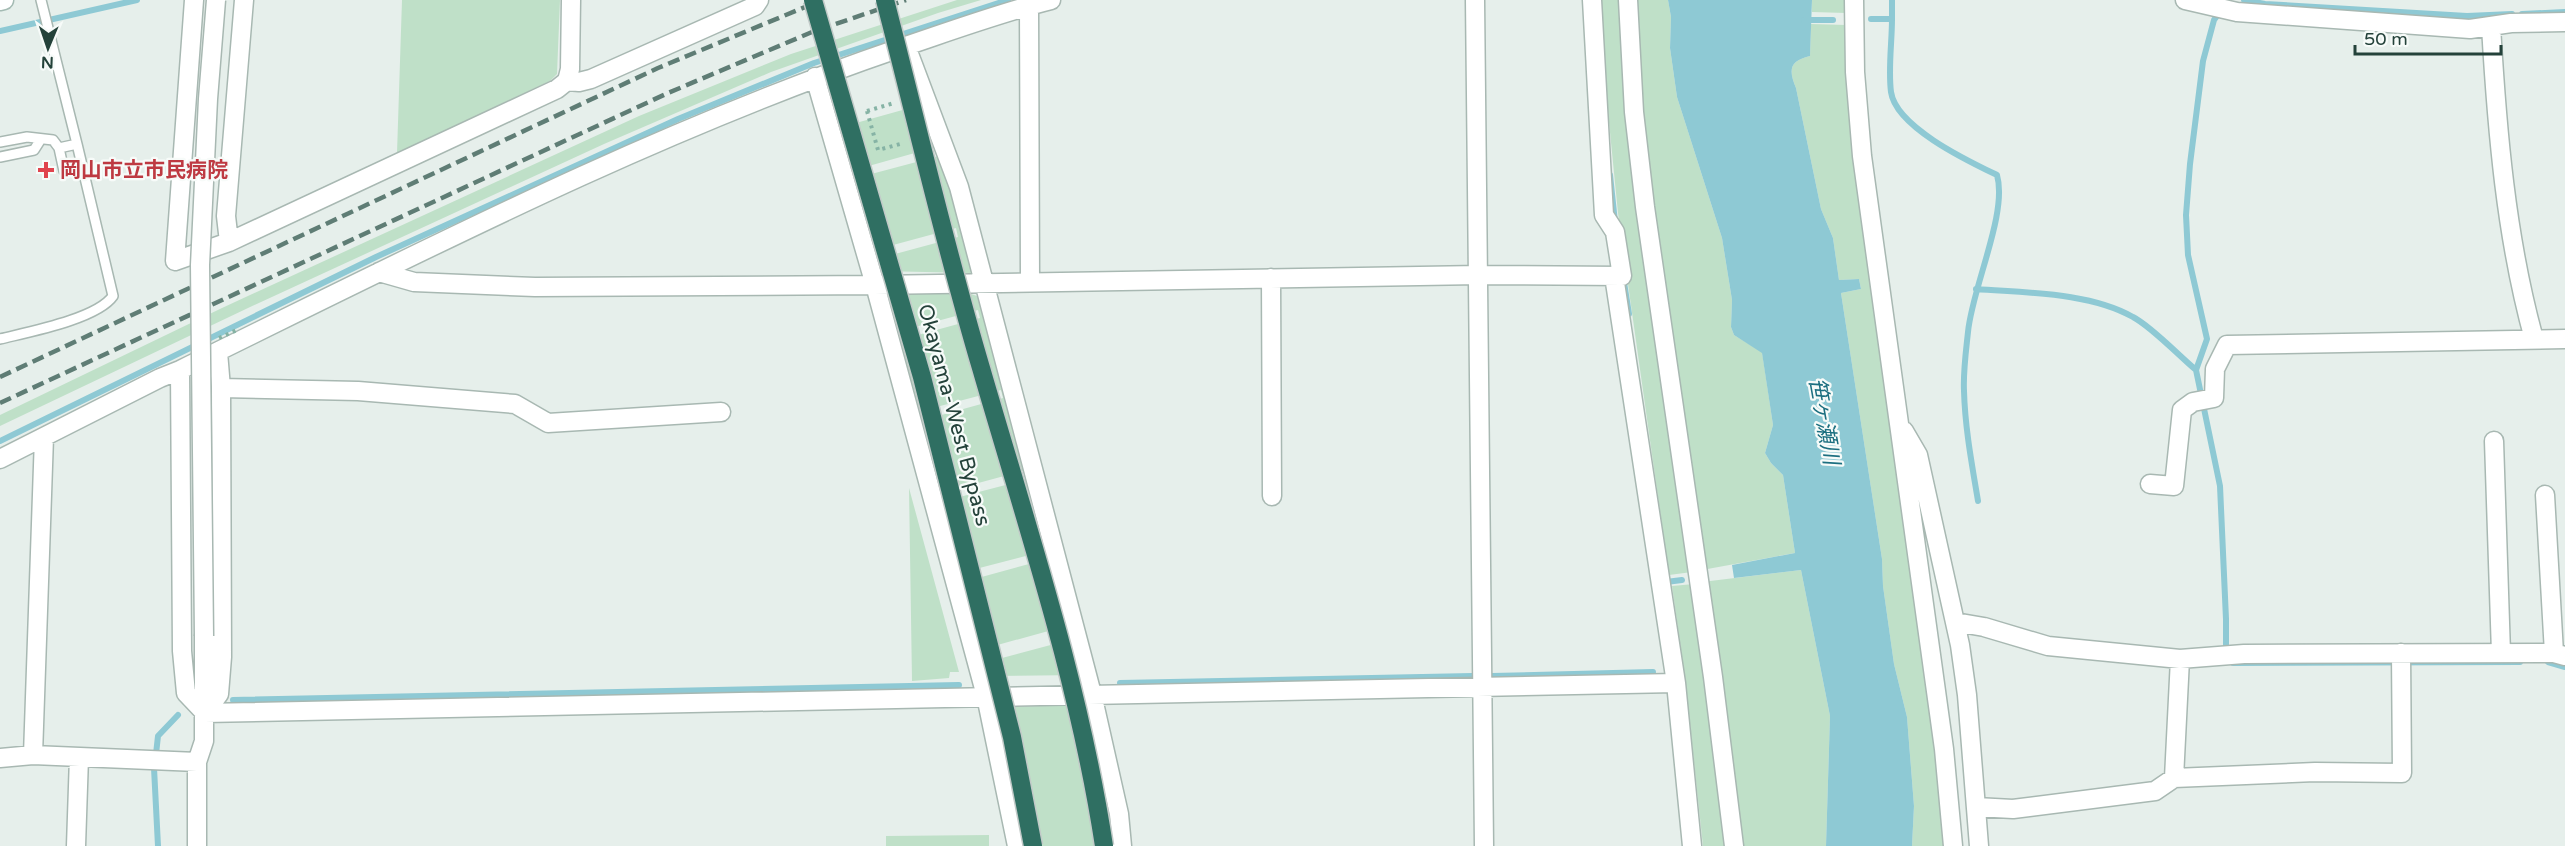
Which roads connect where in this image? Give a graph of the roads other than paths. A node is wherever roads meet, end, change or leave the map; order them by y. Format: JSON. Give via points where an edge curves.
{"nodes":[{"id":1,"x":41,"y":0,"type":"edge"},
{"id":2,"x":194,"y":0,"type":"edge"},
{"id":3,"x":216,"y":0,"type":"edge"},
{"id":4,"x":244,"y":0,"type":"edge"},
{"id":5,"x":571,"y":0,"type":"edge"},
{"id":6,"x":759,"y":0,"type":"edge"},
{"id":7,"x":813,"y":0,"type":"edge"},
{"id":8,"x":885,"y":0,"type":"edge"},
{"id":9,"x":1051,"y":0,"type":"edge"},
{"id":10,"x":1475,"y":0,"type":"edge"},
{"id":11,"x":1592,"y":0,"type":"edge"},
{"id":12,"x":1628,"y":0,"type":"edge"},
{"id":13,"x":1854,"y":0,"type":"edge"},
{"id":14,"x":2185,"y":0,"type":"edge"},
{"id":15,"x":1029,"y":6,"type":"junction"},
{"id":16,"x":2565,"y":22,"type":"edge"},
{"id":17,"x":2491,"y":26,"type":"junction"},
{"id":18,"x":906,"y":46,"type":"junction"},
{"id":19,"x":815,"y":77,"type":"junction"},
{"id":20,"x":567,"y":81,"type":"junction"},
{"id":21,"x":41,"y":139,"type":"junction"},
{"id":22,"x":0,"y":142,"type":"edge"},
{"id":23,"x":76,"y":144,"type":"junction"},
{"id":24,"x":59,"y":148,"type":"junction"},
{"id":25,"x":0,"y":157,"type":"edge"},
{"id":26,"x":64,"y":171,"type":"dead end"},
{"id":27,"x":229,"y":242,"type":"junction"},
{"id":28,"x":379,"y":272,"type":"junction"},
{"id":29,"x":1479,"y":275,"type":"junction"},
{"id":30,"x":1614,"y":276,"type":"junction"},
{"id":31,"x":1271,"y":278,"type":"junction"},
{"id":32,"x":1030,"y":281,"type":"junction"},
{"id":33,"x":984,"y":283,"type":"junction"},
{"id":34,"x":875,"y":285,"type":"junction"},
{"id":35,"x":0,"y":339,"type":"edge"},
{"id":36,"x":2534,"y":339,"type":"junction"},
{"id":37,"x":2565,"y":339,"type":"edge"},
{"id":38,"x":214,"y":347,"type":"junction"},
{"id":39,"x":180,"y":370,"type":"junction"},
{"id":40,"x":221,"y":388,"type":"junction"},
{"id":41,"x":721,"y":412,"type":"dead end"},
{"id":42,"x":1900,"y":425,"type":"junction"},
{"id":43,"x":44,"y":437,"type":"junction"},
{"id":44,"x":2493,"y":441,"type":"dead end"},
{"id":45,"x":0,"y":459,"type":"edge"},
{"id":46,"x":2150,"y":484,"type":"dead end"},
{"id":47,"x":2545,"y":495,"type":"dead end"},
{"id":48,"x":1272,"y":496,"type":"dead end"},
{"id":49,"x":1955,"y":622,"type":"junction"},
{"id":50,"x":2401,"y":653,"type":"junction"},
{"id":51,"x":2501,"y":653,"type":"junction"},
{"id":52,"x":2560,"y":654,"type":"edge"},
{"id":53,"x":2180,"y":659,"type":"junction"},
{"id":54,"x":1676,"y":683,"type":"junction"},
{"id":55,"x":1483,"y":687,"type":"junction"},
{"id":56,"x":1092,"y":694,"type":"junction"},
{"id":57,"x":986,"y":696,"type":"junction"},
{"id":58,"x":205,"y":712,"type":"junction"},
{"id":59,"x":33,"y":755,"type":"junction"},
{"id":60,"x":79,"y":757,"type":"junction"},
{"id":61,"x":0,"y":758,"type":"edge"},
{"id":62,"x":197,"y":762,"type":"junction"},
{"id":63,"x":2174,"y":778,"type":"junction"},
{"id":64,"x":1976,"y":807,"type":"junction"},
{"id":65,"x":76,"y":846,"type":"edge"},
{"id":66,"x":197,"y":846,"type":"edge"},
{"id":67,"x":1017,"y":846,"type":"edge"},
{"id":68,"x":1033,"y":846,"type":"edge"},
{"id":69,"x":1104,"y":846,"type":"edge"},
{"id":70,"x":1122,"y":846,"type":"edge"},
{"id":71,"x":1484,"y":846,"type":"edge"},
{"id":72,"x":1692,"y":846,"type":"edge"},
{"id":73,"x":1734,"y":846,"type":"edge"},
{"id":74,"x":1953,"y":846,"type":"edge"},
{"id":75,"x":1979,"y":846,"type":"edge"}],
"edges":[{"from":1,"to":23,"type":"lane"},
{"from":2,"to":27,"type":"street","via":[[175,261]]},
{"from":3,"to":58,"type":"street","bridge":true,"via":[[200,265]]},
{"from":4,"to":27,"type":"street","via":[[226,216]]},
{"from":5,"to":20,"type":"street"},
{"from":6,"to":20,"type":"street","via":[[755,6],[591,79]]},
{"from":7,"to":68,"type":"highway","name":"Okayama-West Bypass","bridge":true,"via":[[922,377],[1010,725]]},
{"from":8,"to":69,"type":"highway","name":"Okayama-West Bypass","bridge":true,"via":[[980,366],[1060,635],[1082,723]]},
{"from":9,"to":15,"type":"street"},
{"from":10,"to":29,"type":"street"},
{"from":11,"to":30,"type":"street","via":[[1605,215],[1615,232],[1622,276]]},
{"from":12,"to":73,"type":"street","via":[[1645,207]]},
{"from":13,"to":42,"type":"street","via":[[1862,156]]},
{"from":14,"to":17,"type":"street","via":[[2224,9],[2470,29]]},
{"from":15,"to":18,"type":"street"},
{"from":15,"to":32,"type":"street"},
{"from":16,"to":17,"type":"street"},
{"from":17,"to":36,"type":"street","via":[[2505,181],[2523,298]]},
{"from":18,"to":19,"type":"street"},
{"from":18,"to":33,"type":"street","via":[[958,187]]},
{"from":19,"to":28,"type":"street","via":[[603,166]]},
{"from":19,"to":34,"type":"street"},
{"from":20,"to":27,"type":"street"},
{"from":21,"to":22,"type":"lane","via":[[27,137]]},
{"from":21,"to":24,"type":"lane","via":[[53,140]]},
{"from":21,"to":25,"type":"lane","via":[[34,150]]},
{"from":23,"to":24,"type":"lane"},
{"from":23,"to":35,"type":"lane","via":[[113,297],[108,304],[66,323]]},
{"from":24,"to":26,"type":"lane"},
{"from":28,"to":34,"type":"street","via":[[414,282],[535,287]]},
{"from":28,"to":38,"type":"street"},
{"from":29,"to":30,"type":"street"},
{"from":29,"to":31,"type":"street"},
{"from":29,"to":55,"type":"street"},
{"from":30,"to":54,"type":"street"},
{"from":31,"to":32,"type":"street"},
{"from":31,"to":48,"type":"street"},
{"from":32,"to":33,"type":"street"},
{"from":33,"to":34,"type":"street"},
{"from":33,"to":56,"type":"street"},
{"from":34,"to":57,"type":"street"},
{"from":36,"to":37,"type":"street"},
{"from":36,"to":46,"type":"street","via":[[2227,345],[2215,369],[2214,398],[2193,402],[2182,410],[2174,486]]},
{"from":38,"to":39,"type":"street"},
{"from":38,"to":40,"type":"street"},
{"from":39,"to":43,"type":"street"},
{"from":39,"to":58,"type":"street","via":[[182,651],[186,693]]},
{"from":40,"to":41,"type":"street","via":[[358,391],[515,404],[548,423]]},
{"from":40,"to":58,"type":"street","via":[[222,657],[219,694]]},
{"from":42,"to":49,"type":"street","via":[[1918,455]]},
{"from":42,"to":74,"type":"street","via":[[1944,749]]},
{"from":43,"to":45,"type":"street"},
{"from":43,"to":59,"type":"street"},
{"from":44,"to":51,"type":"street"},
{"from":47,"to":52,"type":"street"},
{"from":49,"to":53,"type":"street","via":[[2048,646]]},
{"from":49,"to":64,"type":"street","via":[[1967,695]]},
{"from":50,"to":51,"type":"street"},
{"from":50,"to":53,"type":"street","via":[[2244,654]]},
{"from":50,"to":63,"type":"street","via":[[2403,772]]},
{"from":51,"to":52,"type":"street"},
{"from":53,"to":63,"type":"street"},
{"from":54,"to":55,"type":"street"},
{"from":54,"to":72,"type":"street"},
{"from":55,"to":56,"type":"street"},
{"from":55,"to":71,"type":"street"},
{"from":56,"to":57,"type":"street"},
{"from":56,"to":70,"type":"street","via":[[1119,814]]},
{"from":57,"to":58,"type":"street"},
{"from":57,"to":67,"type":"street"},
{"from":58,"to":62,"type":"street","via":[[204,741]]},
{"from":59,"to":60,"type":"street"},
{"from":59,"to":61,"type":"street"},
{"from":60,"to":62,"type":"street"},
{"from":60,"to":65,"type":"street"},
{"from":62,"to":66,"type":"street"},
{"from":63,"to":64,"type":"street","via":[[2155,791],[2013,809]]},
{"from":64,"to":75,"type":"street"}]}
